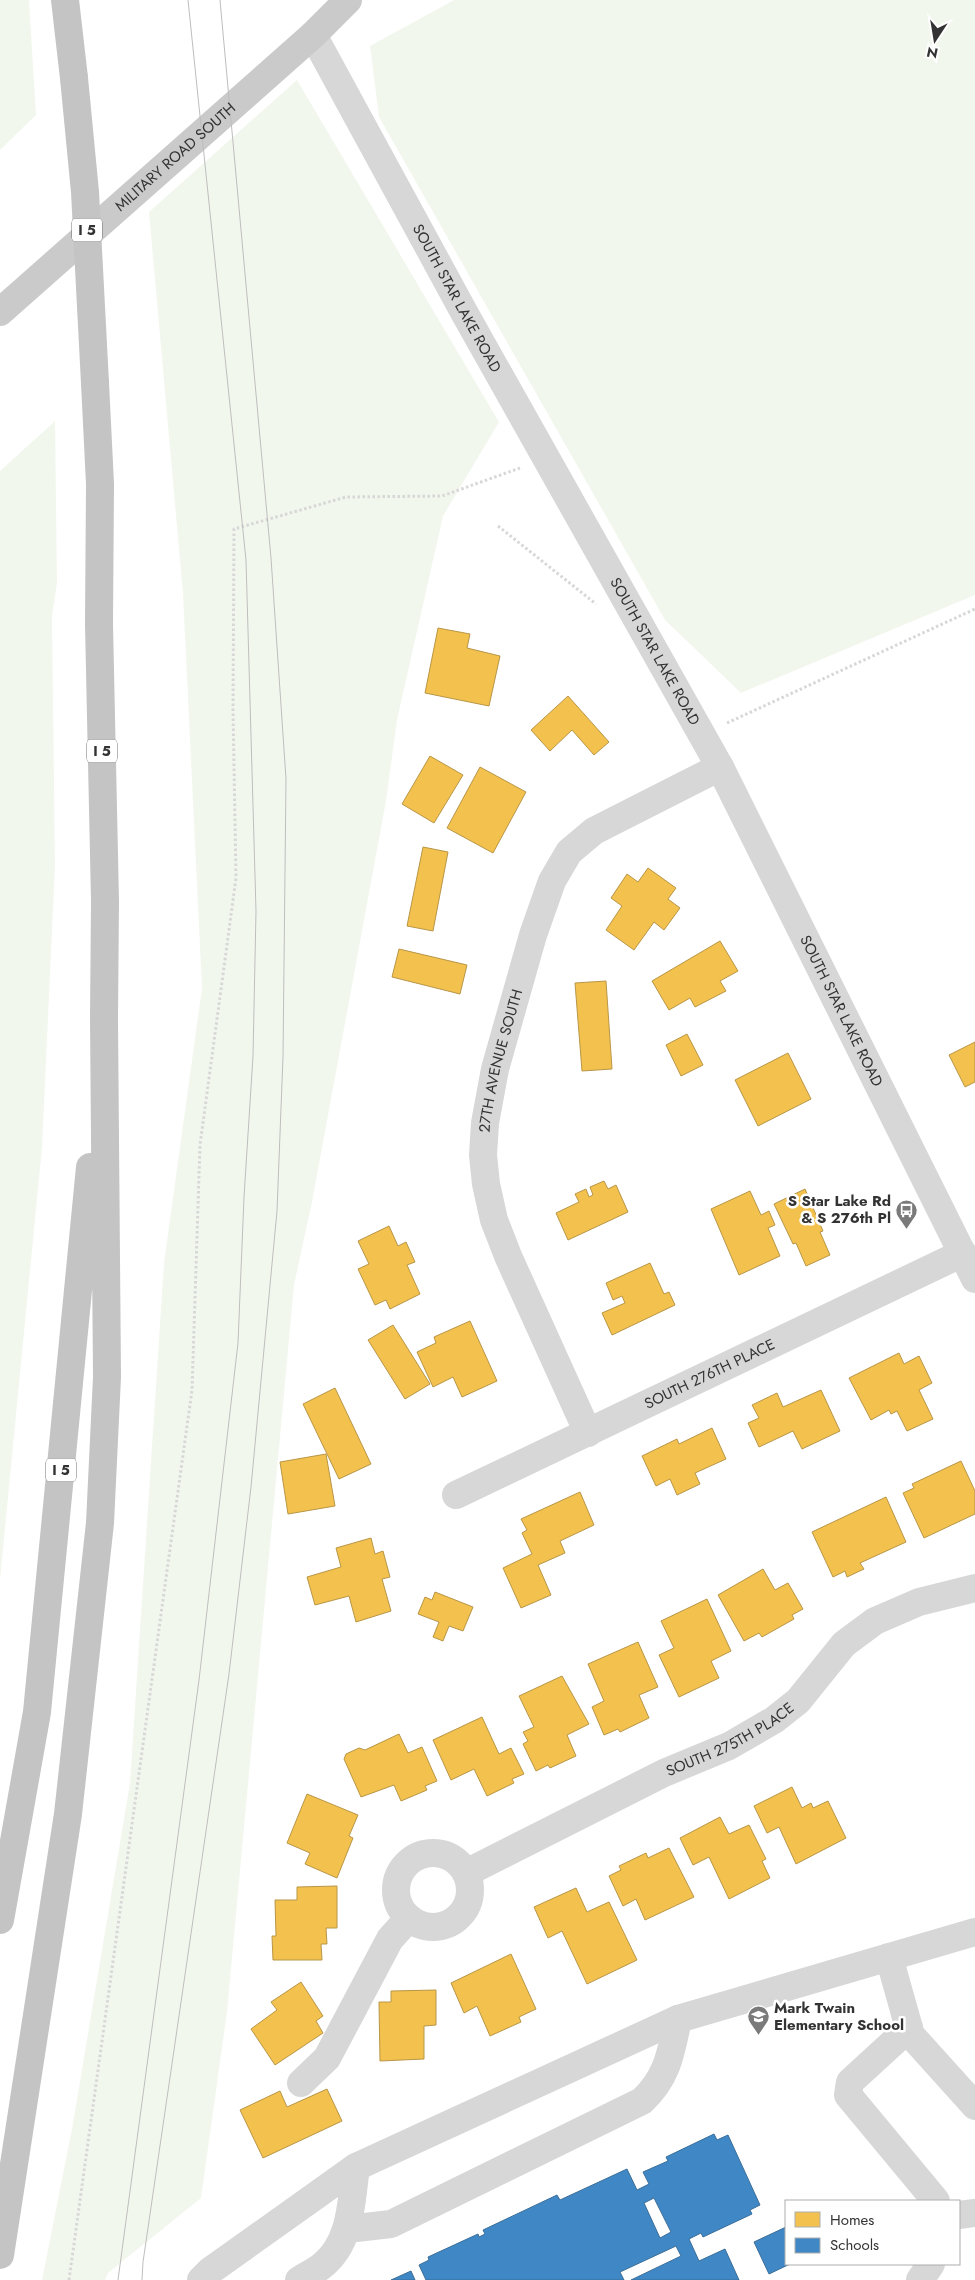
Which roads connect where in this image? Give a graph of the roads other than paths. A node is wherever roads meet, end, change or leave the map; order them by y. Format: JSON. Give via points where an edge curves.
{"nodes":[{"id":1,"x":65,"y":0,"type":"edge"},
{"id":2,"x":348,"y":0,"type":"edge"},
{"id":3,"x":313,"y":35,"type":"junction"},
{"id":4,"x":0,"y":312,"type":"edge"},
{"id":5,"x":720,"y":767,"type":"junction"},
{"id":6,"x":104,"y":1019,"type":"junction"},
{"id":7,"x":963,"y":1253,"type":"junction"},
{"id":8,"x":975,"y":1279,"type":"edge"},
{"id":9,"x":588,"y":1433,"type":"junction"},
{"id":10,"x":456,"y":1495,"type":"dead end"},
{"id":11,"x":975,"y":1588,"type":"edge"},
{"id":12,"x":466,"y":1873,"type":"junction"},
{"id":13,"x":409,"y":1918,"type":"junction"},
{"id":14,"x":0,"y":1920,"type":"edge"},
{"id":15,"x":975,"y":1932,"type":"edge"},
{"id":16,"x":889,"y":1957,"type":"junction"},
{"id":17,"x":678,"y":2019,"type":"junction"},
{"id":18,"x":909,"y":2028,"type":"junction"},
{"id":19,"x":301,"y":2083,"type":"dead end"},
{"id":20,"x":975,"y":2106,"type":"edge"},
{"id":21,"x":356,"y":2167,"type":"junction"},
{"id":22,"x":935,"y":2200,"type":"edge"},
{"id":23,"x":975,"y":2213,"type":"edge"},
{"id":24,"x":960,"y":2215,"type":"edge"},
{"id":25,"x":347,"y":2230,"type":"junction"},
{"id":26,"x":0,"y":2254,"type":"edge"},
{"id":27,"x":930,"y":2265,"type":"edge"},
{"id":28,"x":201,"y":2280,"type":"edge"},
{"id":29,"x":299,"y":2280,"type":"edge"},
{"id":30,"x":920,"y":2280,"type":"edge"}],
"edges":[{"from":1,"to":6,"type":"highway","number":"I 5","bridge":true,"via":[[85,192],[100,484]]},
{"from":2,"to":3,"type":"main road","name":"MILITARY ROAD SOUTH"},
{"from":3,"to":4,"type":"main road","name":"MILITARY ROAD SOUTH"},
{"from":3,"to":5,"type":"street","name":"SOUTH STAR LAKE ROAD"},
{"from":5,"to":7,"type":"street","name":"SOUTH STAR LAKE ROAD"},
{"from":5,"to":9,"type":"street","name":"27TH AVENUE SOUTH","via":[[594,831],[569,852],[552,881],[533,935],[495,1069],[483,1155],[494,1220]]},
{"from":6,"to":14,"type":"highway","number":"I 5","via":[[37,1712]]},
{"from":6,"to":26,"type":"highway","via":[[107,1377],[100,1522],[68,1814]]},
{"from":7,"to":8,"type":"street","name":"SOUTH STAR LAKE ROAD"},
{"from":7,"to":9,"type":"street","name":"SOUTH 276TH PLACE"},
{"from":9,"to":10,"type":"street","name":"SOUTH 276TH PLACE"},
{"from":11,"to":12,"type":"street","name":"SOUTH 275TH PLACE","via":[[919,1602],[875,1621],[844,1644],[798,1701],[774,1720],[729,1746],[664,1773]]},
{"from":12,"to":13,"type":"street","via":[[470,1887],[462,1914],[450,1923],[436,1927],[422,1925]]},
{"from":12,"to":13,"type":"street","via":[[445,1855],[416,1856],[398,1878],[396,1892],[400,1907]]},
{"from":13,"to":19,"type":"street","via":[[390,1940],[327,2058]]},
{"from":15,"to":16,"type":"street"},
{"from":16,"to":17,"type":"street"},
{"from":16,"to":18,"type":"street"},
{"from":17,"to":21,"type":"street"},
{"from":17,"to":25,"type":"street","via":[[663,2076],[642,2101],[390,2224]]},
{"from":18,"to":20,"type":"street","via":[[911,2035]]},
{"from":18,"to":22,"type":"street","via":[[850,2082],[848,2095]]},
{"from":21,"to":25,"type":"street"},
{"from":21,"to":28,"type":"street"},
{"from":23,"to":24,"type":"street"},
{"from":25,"to":29,"type":"street","via":[[329,2260]]},
{"from":27,"to":30,"type":"street"}]}
